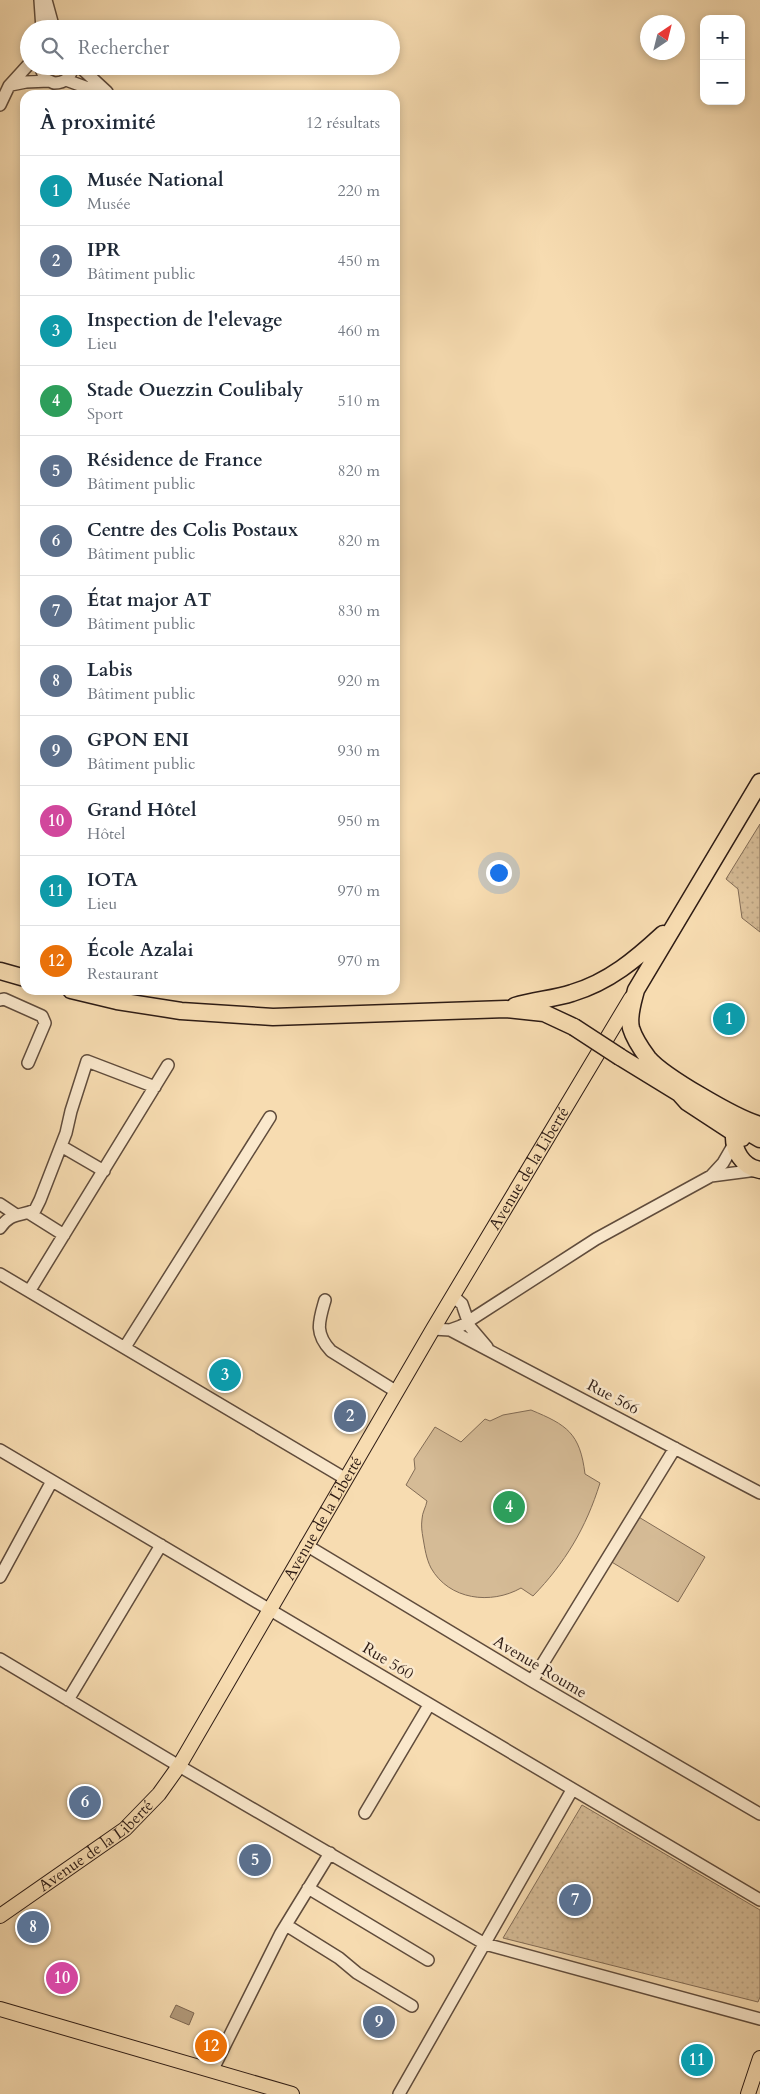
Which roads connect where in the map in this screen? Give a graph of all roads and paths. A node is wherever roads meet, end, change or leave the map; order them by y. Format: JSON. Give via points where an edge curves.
{"nodes":[{"id":1,"x":40,"y":0,"type":"edge"},
{"id":2,"x":46,"y":0,"type":"edge"},
{"id":3,"x":41,"y":20,"type":"edge"},
{"id":4,"x":52,"y":20,"type":"edge"},
{"id":5,"x":20,"y":74,"type":"edge"},
{"id":6,"x":42,"y":75,"type":"edge"},
{"id":7,"x":70,"y":75,"type":"edge"},
{"id":8,"x":88,"y":75,"type":"edge"},
{"id":9,"x":66,"y":80,"type":"junction"},
{"id":10,"x":49,"y":82,"type":"junction"},
{"id":11,"x":9,"y":86,"type":"junction"},
{"id":12,"x":95,"y":90,"type":"edge"},
{"id":13,"x":104,"y":90,"type":"edge"},
{"id":14,"x":0,"y":105,"type":"edge"},
{"id":15,"x":759,"y":785,"type":"edge"},
{"id":16,"x":678,"y":920,"type":"junction"},
{"id":17,"x":0,"y":971,"type":"edge"},
{"id":18,"x":20,"y":977,"type":"edge"},
{"id":19,"x":636,"y":990,"type":"junction"},
{"id":20,"x":92,"y":995,"type":"edge"},
{"id":21,"x":0,"y":1000,"type":"edge"},
{"id":22,"x":506,"y":1009,"type":"junction"},
{"id":23,"x":28,"y":1063,"type":"dead end"},
{"id":24,"x":168,"y":1065,"type":"dead end"},
{"id":25,"x":155,"y":1087,"type":"junction"},
{"id":26,"x":270,"y":1118,"type":"dead end"},
{"id":27,"x":760,"y":1126,"type":"edge"},
{"id":28,"x":736,"y":1135,"type":"junction"},
{"id":29,"x":760,"y":1139,"type":"edge"},
{"id":30,"x":61,"y":1146,"type":"junction"},
{"id":31,"x":760,"y":1149,"type":"edge"},
{"id":32,"x":104,"y":1170,"type":"junction"},
{"id":33,"x":759,"y":1170,"type":"edge"},
{"id":34,"x":711,"y":1176,"type":"junction"},
{"id":35,"x":0,"y":1204,"type":"edge"},
{"id":36,"x":29,"y":1212,"type":"junction"},
{"id":37,"x":15,"y":1214,"type":"junction"},
{"id":38,"x":0,"y":1228,"type":"edge"},
{"id":39,"x":64,"y":1235,"type":"junction"},
{"id":40,"x":0,"y":1274,"type":"edge"},
{"id":41,"x":30,"y":1290,"type":"junction"},
{"id":42,"x":454,"y":1297,"type":"junction"},
{"id":43,"x":325,"y":1300,"type":"dead end"},
{"id":44,"x":468,"y":1321,"type":"junction"},
{"id":45,"x":433,"y":1329,"type":"junction"},
{"id":46,"x":450,"y":1330,"type":"junction"},
{"id":47,"x":124,"y":1347,"type":"junction"},
{"id":48,"x":488,"y":1349,"type":"junction"},
{"id":49,"x":396,"y":1392,"type":"junction"},
{"id":50,"x":675,"y":1448,"type":"junction"},
{"id":51,"x":0,"y":1450,"type":"edge"},
{"id":52,"x":346,"y":1479,"type":"junction"},
{"id":53,"x":52,"y":1481,"type":"junction"},
{"id":54,"x":760,"y":1493,"type":"edge"},
{"id":55,"x":306,"y":1545,"type":"junction"},
{"id":56,"x":161,"y":1546,"type":"junction"},
{"id":57,"x":0,"y":1577,"type":"edge"},
{"id":58,"x":270,"y":1609,"type":"junction"},
{"id":59,"x":0,"y":1659,"type":"edge"},
{"id":60,"x":532,"y":1681,"type":"junction"},
{"id":61,"x":68,"y":1700,"type":"junction"},
{"id":62,"x":429,"y":1705,"type":"junction"},
{"id":63,"x":179,"y":1766,"type":"junction"},
{"id":64,"x":572,"y":1790,"type":"junction"},
{"id":65,"x":366,"y":1813,"type":"dead end"},
{"id":66,"x":760,"y":1814,"type":"edge"},
{"id":67,"x":330,"y":1853,"type":"junction"},
{"id":68,"x":308,"y":1888,"type":"junction"},
{"id":69,"x":760,"y":1900,"type":"edge"},
{"id":70,"x":0,"y":1916,"type":"edge"},
{"id":71,"x":286,"y":1925,"type":"junction"},
{"id":72,"x":485,"y":1944,"type":"junction"},
{"id":73,"x":428,"y":1960,"type":"dead end"},
{"id":74,"x":412,"y":2006,"type":"dead end"},
{"id":75,"x":0,"y":2010,"type":"edge"},
{"id":76,"x":760,"y":2019,"type":"edge"},
{"id":77,"x":760,"y":2058,"type":"edge"},
{"id":78,"x":212,"y":2070,"type":"junction"},
{"id":79,"x":292,"y":2094,"type":"edge"},
{"id":80,"x":399,"y":2094,"type":"edge"},
{"id":81,"x":748,"y":2094,"type":"edge"}],
"edges":[{"from":1,"to":3,"type":"street"},
{"from":2,"to":4,"type":"street"},
{"from":5,"to":11,"type":"street"},
{"from":6,"to":10,"type":"street"},
{"from":7,"to":9,"type":"street"},
{"from":8,"to":13,"type":"street"},
{"from":9,"to":10,"type":"street"},
{"from":9,"to":12,"type":"street"},
{"from":10,"to":11,"type":"street"},
{"from":11,"to":14,"type":"street"},
{"from":15,"to":16,"type":"highway"},
{"from":16,"to":19,"type":"highway"},
{"from":16,"to":22,"type":"highway","via":[[638,958],[604,980],[571,994]]},
{"from":17,"to":18,"type":"highway"},
{"from":19,"to":27,"type":"highway","via":[[630,1014],[631,1027],[649,1058],[660,1069],[735,1116]]},
{"from":19,"to":42,"type":"main road","name":"Avenue de la Liberté"},
{"from":20,"to":22,"type":"highway","via":[[181,1011],[273,1017]]},
{"from":21,"to":23,"type":"street","via":[[44,1019]]},
{"from":22,"to":28,"type":"highway","bridge":true,"via":[[544,1013],[574,1027]]},
{"from":24,"to":25,"type":"street"},
{"from":25,"to":30,"type":"street","via":[[87,1062]]},
{"from":25,"to":32,"type":"street"},
{"from":26,"to":47,"type":"street"},
{"from":27,"to":28,"type":"street"},
{"from":28,"to":29,"type":"highway"},
{"from":28,"to":31,"type":"highway"},
{"from":28,"to":33,"type":"highway","via":[[739,1156]]},
{"from":28,"to":34,"type":"street","via":[[723,1163]]},
{"from":30,"to":32,"type":"street"},
{"from":30,"to":36,"type":"street","via":[[40,1200],[35,1210]]},
{"from":32,"to":39,"type":"street"},
{"from":33,"to":34,"type":"street"},
{"from":34,"to":44,"type":"street","via":[[596,1239]]},
{"from":35,"to":37,"type":"street"},
{"from":36,"to":37,"type":"street"},
{"from":36,"to":39,"type":"street"},
{"from":37,"to":38,"type":"street"},
{"from":39,"to":41,"type":"street"},
{"from":40,"to":41,"type":"street"},
{"from":41,"to":47,"type":"street"},
{"from":42,"to":44,"type":"street","via":[[462,1304]]},
{"from":42,"to":45,"type":"main road","name":"Avenue de la Liberté"},
{"from":43,"to":49,"type":"street","via":[[319,1330],[322,1342]]},
{"from":44,"to":46,"type":"street"},
{"from":44,"to":48,"type":"street"},
{"from":45,"to":46,"type":"street"},
{"from":45,"to":49,"type":"main road","name":"Avenue de la Liberté"},
{"from":46,"to":48,"type":"street","name":"Rue 566"},
{"from":47,"to":52,"type":"street"},
{"from":48,"to":50,"type":"street","name":"Rue 566"},
{"from":49,"to":52,"type":"main road","name":"Avenue de la Liberté"},
{"from":50,"to":54,"type":"street","name":"Rue 566"},
{"from":50,"to":60,"type":"street"},
{"from":51,"to":53,"type":"street","name":"Rue 560"},
{"from":52,"to":55,"type":"main road","name":"Avenue de la Liberté"},
{"from":53,"to":56,"type":"street","name":"Rue 560"},
{"from":53,"to":57,"type":"street"},
{"from":55,"to":58,"type":"main road","name":"Avenue de la Liberté"},
{"from":55,"to":60,"type":"street","name":"Avenue Roume"},
{"from":56,"to":58,"type":"street","name":"Rue 560"},
{"from":56,"to":61,"type":"street"},
{"from":58,"to":62,"type":"street","name":"Rue 560"},
{"from":58,"to":63,"type":"main road","name":"Avenue de la Liberté"},
{"from":59,"to":61,"type":"street"},
{"from":60,"to":66,"type":"street","name":"Avenue Roume"},
{"from":61,"to":63,"type":"street"},
{"from":62,"to":64,"type":"street","name":"Rue 560"},
{"from":62,"to":65,"type":"street"},
{"from":63,"to":67,"type":"street"},
{"from":63,"to":70,"type":"main road","name":"Avenue de la Liberté","via":[[159,1794],[125,1829]]},
{"from":64,"to":69,"type":"street","name":"Rue 560"},
{"from":64,"to":72,"type":"street"},
{"from":67,"to":68,"type":"street"},
{"from":67,"to":72,"type":"street"},
{"from":68,"to":71,"type":"street"},
{"from":68,"to":73,"type":"street"},
{"from":71,"to":74,"type":"street","via":[[339,1958],[357,1974]]},
{"from":71,"to":78,"type":"street"},
{"from":72,"to":76,"type":"street"},
{"from":72,"to":80,"type":"street"},
{"from":75,"to":78,"type":"main road"},
{"from":77,"to":81,"type":"main road"},
{"from":78,"to":79,"type":"main road"}]}
